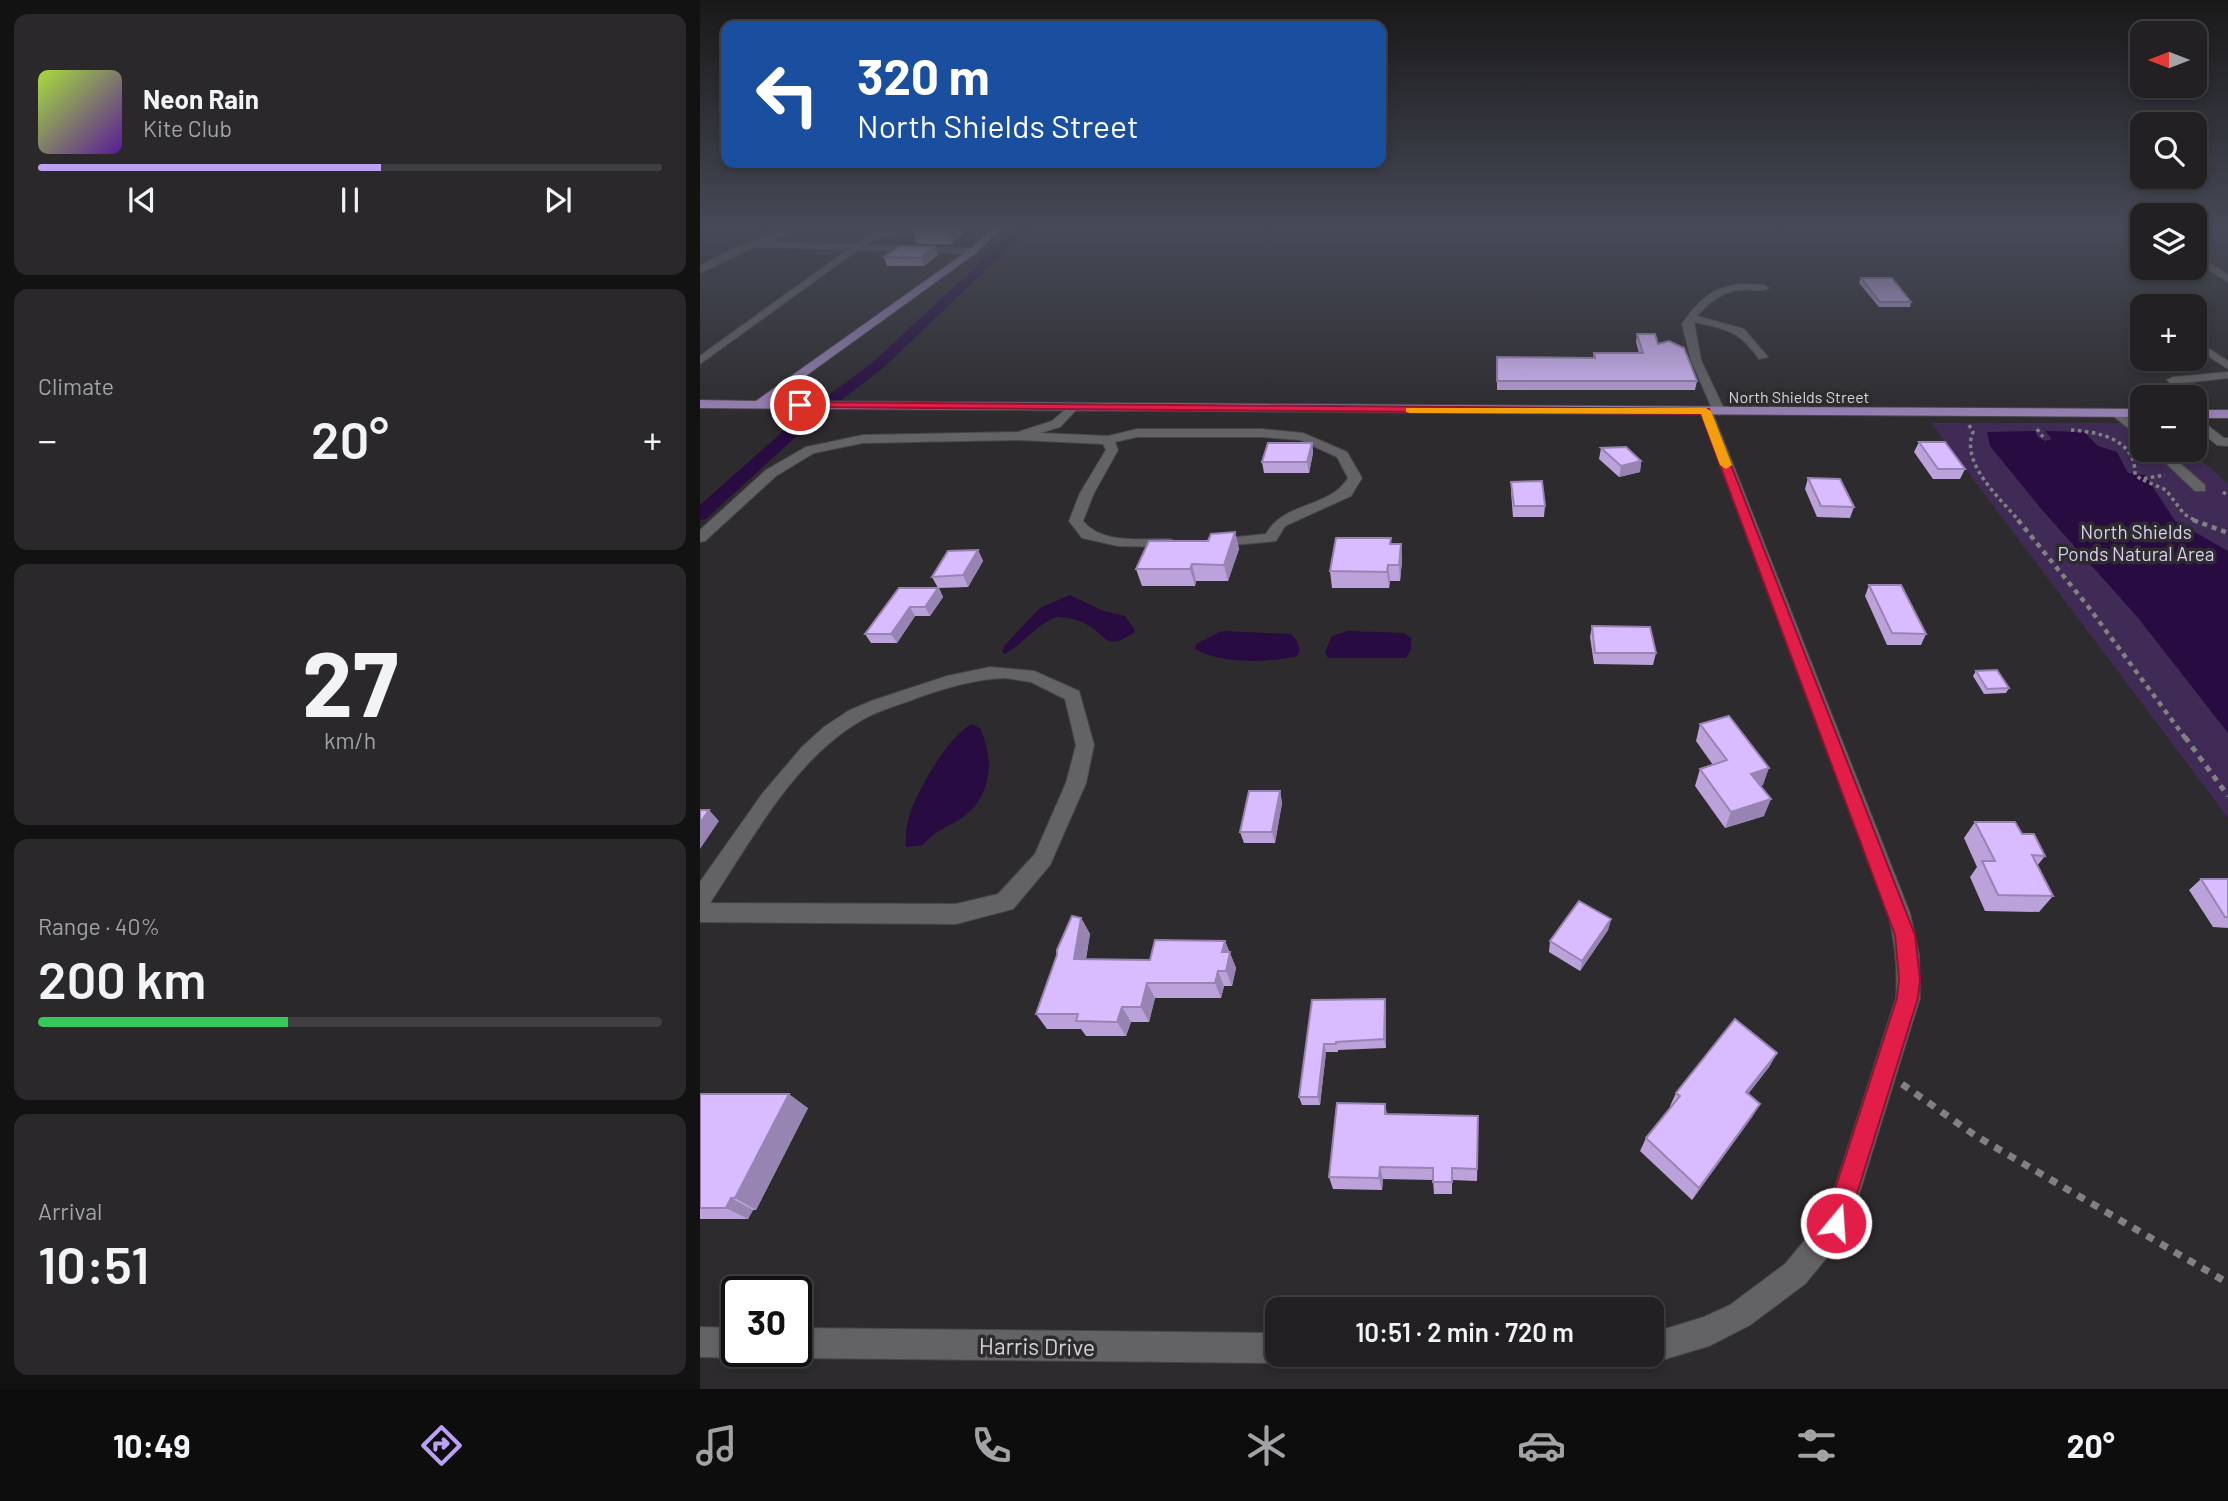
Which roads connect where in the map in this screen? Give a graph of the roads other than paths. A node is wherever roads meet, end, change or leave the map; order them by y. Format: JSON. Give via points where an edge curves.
{"nodes":[{"id":1,"x":797,"y":291,"type":"edge"},
{"id":2,"x":917,"y":291,"type":"edge"},
{"id":3,"x":1718,"y":291,"type":"edge"},
{"id":4,"x":1691,"y":318,"type":"junction"},
{"id":5,"x":2207,"y":351,"type":"edge"},
{"id":6,"x":1763,"y":357,"type":"dead end"},
{"id":7,"x":700,"y":361,"type":"edge"},
{"id":8,"x":2228,"y":366,"type":"edge"},
{"id":9,"x":2228,"y":375,"type":"edge"},
{"id":10,"x":2178,"y":385,"type":"edge"},
{"id":11,"x":700,"y":404,"type":"edge"},
{"id":12,"x":758,"y":405,"type":"junction"},
{"id":13,"x":1072,"y":408,"type":"junction"},
{"id":14,"x":1712,"y":411,"type":"junction"},
{"id":15,"x":2117,"y":413,"type":"junction"},
{"id":16,"x":2130,"y":413,"type":"edge"},
{"id":17,"x":2208,"y":414,"type":"edge"},
{"id":18,"x":2228,"y":414,"type":"edge"},
{"id":19,"x":2130,"y":424,"type":"edge"},
{"id":20,"x":2207,"y":430,"type":"edge"},
{"id":21,"x":1019,"y":436,"type":"junction"},
{"id":22,"x":1108,"y":440,"type":"junction"},
{"id":23,"x":2228,"y":442,"type":"edge"},
{"id":24,"x":2171,"y":462,"type":"edge"},
{"id":25,"x":2200,"y":488,"type":"dead end"},
{"id":26,"x":700,"y":538,"type":"edge"},
{"id":27,"x":700,"y":900,"type":"edge"},
{"id":28,"x":700,"y":912,"type":"edge"},
{"id":29,"x":700,"y":1342,"type":"edge"},
{"id":30,"x":721,"y":1343,"type":"edge"},
{"id":31,"x":812,"y":1343,"type":"edge"},
{"id":32,"x":1664,"y":1344,"type":"edge"},
{"id":33,"x":1265,"y":1348,"type":"edge"}],
"edges":[{"from":1,"to":7,"type":"street"},
{"from":2,"to":12,"type":"main road"},
{"from":3,"to":4,"type":"street"},
{"from":4,"to":6,"type":"street","via":[[1741,330]]},
{"from":4,"to":14,"type":"street","via":[[1687,332]]},
{"from":5,"to":8,"type":"street"},
{"from":9,"to":10,"type":"street","via":[[2173,380]]},
{"from":11,"to":12,"type":"main road","name":"North Shields Street"},
{"from":12,"to":13,"type":"main road","name":"North Shields Street"},
{"from":13,"to":14,"type":"main road","name":"North Shields Street"},
{"from":13,"to":21,"type":"street","via":[[1056,424]]},
{"from":14,"to":15,"type":"main road","name":"North Shields Street"},
{"from":14,"to":32,"type":"street","via":[[1905,935],[1909,979],[1908,998],[1836,1223],[1795,1274],[1741,1315],[1709,1331]]},
{"from":15,"to":16,"type":"main road","name":"North Shields Street"},
{"from":15,"to":19,"type":"street"},
{"from":17,"to":18,"type":"main road"},
{"from":20,"to":23,"type":"street"},
{"from":21,"to":22,"type":"street"},
{"from":21,"to":26,"type":"street","via":[[863,439],[810,450],[771,473]]},
{"from":22,"to":22,"type":"street","via":[[1112,450],[1076,521],[1087,535],[1118,542],[1271,538],[1279,523],[1346,493],[1355,478],[1342,455],[1303,437],[1137,433]]},
{"from":24,"to":25,"type":"street"},
{"from":27,"to":28,"type":"street","via":[[786,778],[826,737],[855,716],[943,682],[1002,672],[1034,677],[1073,695],[1085,745],[1076,783],[1043,859],[1005,902],[956,914]]},
{"from":29,"to":30,"type":"street"},
{"from":31,"to":33,"type":"street","name":"Harris Drive"}]}
